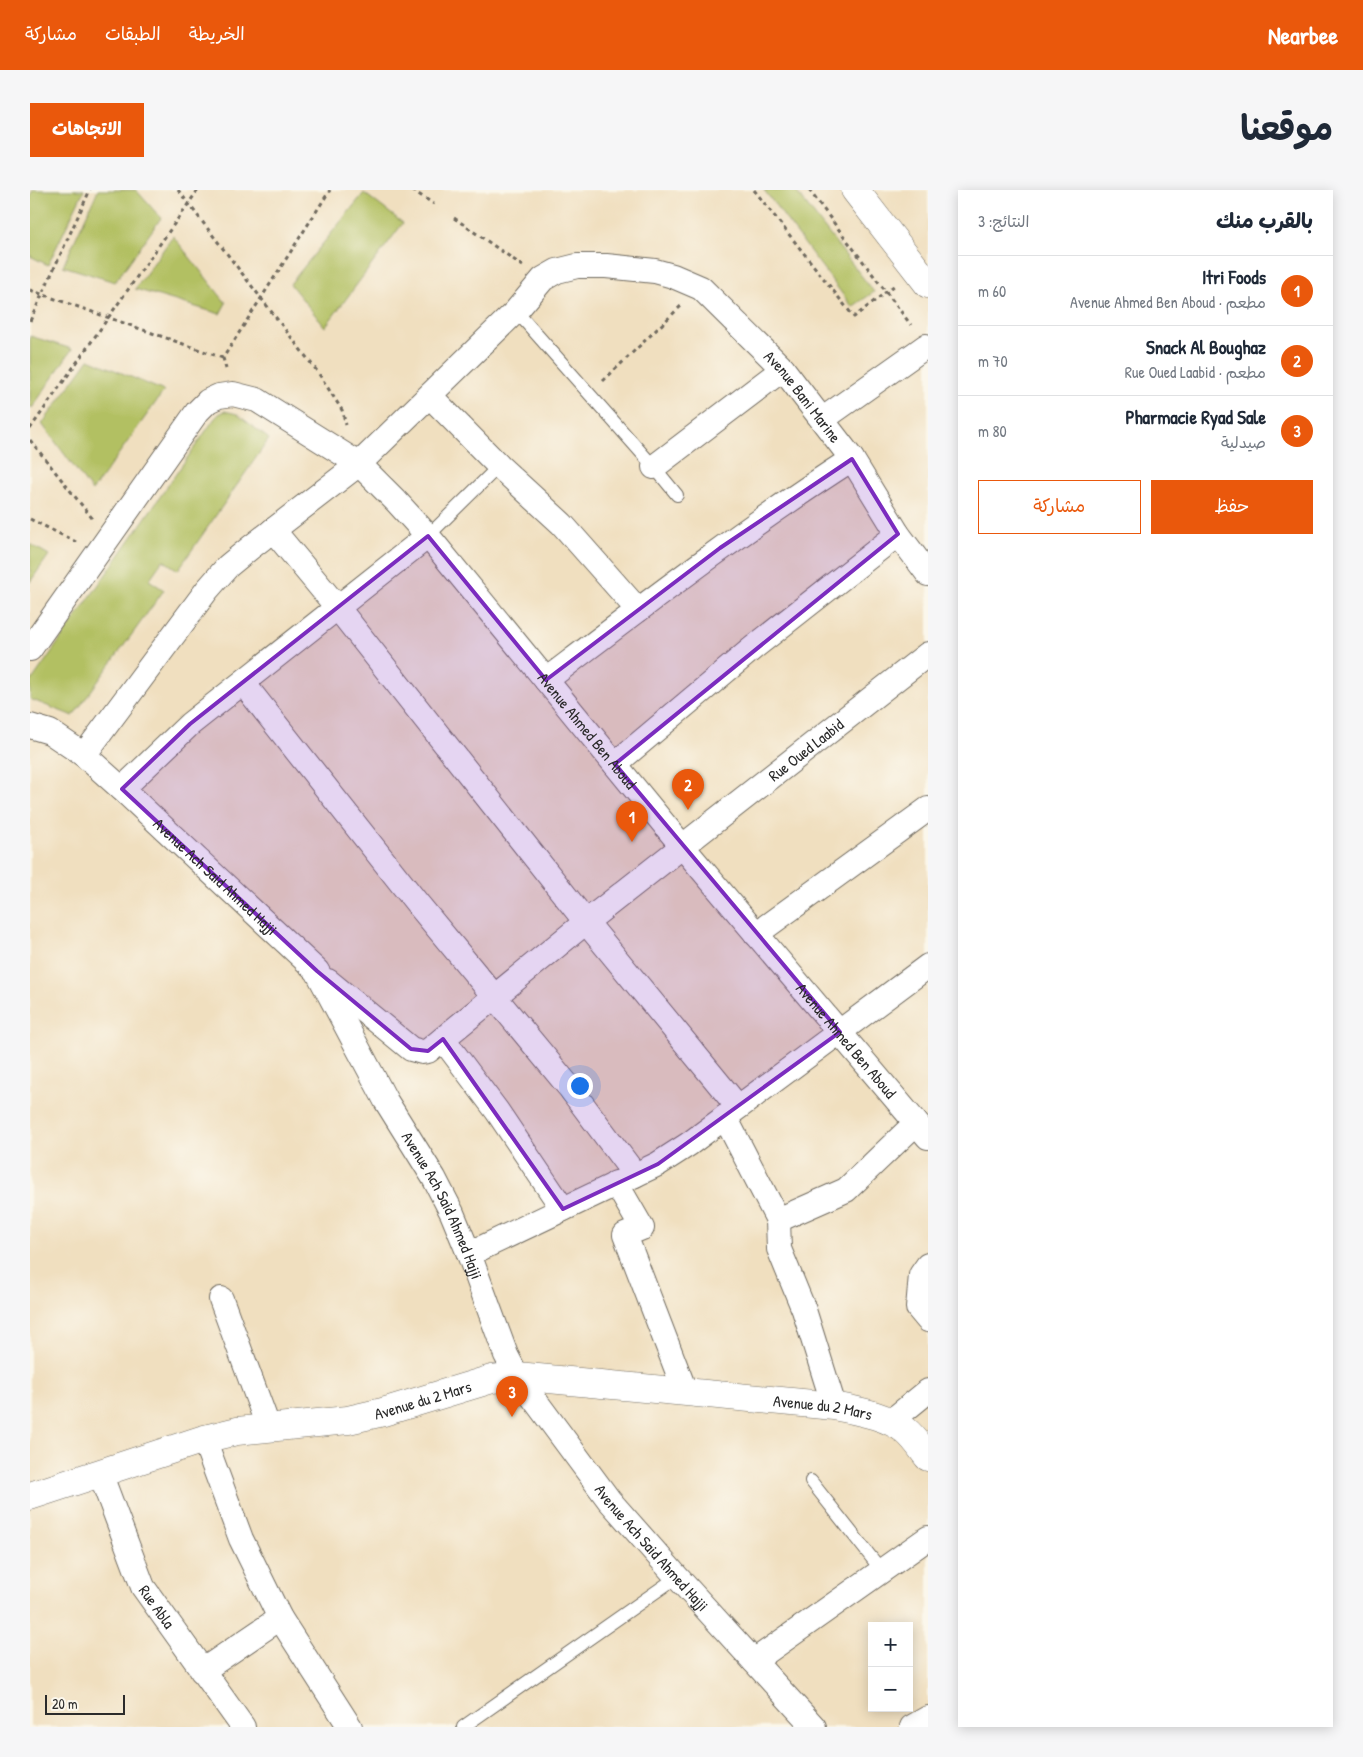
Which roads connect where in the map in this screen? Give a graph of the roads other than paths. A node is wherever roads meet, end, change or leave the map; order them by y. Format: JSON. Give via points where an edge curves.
{"nodes":[{"id":1,"x":855,"y":190,"type":"edge"},
{"id":2,"x":922,"y":277,"type":"edge"},
{"id":3,"x":516,"y":311,"type":"junction"},
{"id":4,"x":926,"y":346,"type":"dead end"},
{"id":5,"x":783,"y":369,"type":"junction"},
{"id":6,"x":430,"y":396,"type":"junction"},
{"id":7,"x":823,"y":420,"type":"junction"},
{"id":8,"x":852,"y":459,"type":"junction"},
{"id":9,"x":359,"y":464,"type":"junction"},
{"id":10,"x":499,"y":466,"type":"junction"},
{"id":11,"x":654,"y":467,"type":"junction"},
{"id":12,"x":677,"y":496,"type":"dead end"},
{"id":13,"x":273,"y":530,"type":"junction"},
{"id":14,"x":898,"y":534,"type":"junction"},
{"id":15,"x":428,"y":536,"type":"junction"},
{"id":16,"x":928,"y":574,"type":"edge"},
{"id":17,"x":337,"y":607,"type":"junction"},
{"id":18,"x":638,"y":610,"type":"junction"},
{"id":19,"x":30,"y":649,"type":"edge"},
{"id":20,"x":928,"y":654,"type":"edge"},
{"id":21,"x":546,"y":680,"type":"junction"},
{"id":22,"x":243,"y":683,"type":"junction"},
{"id":23,"x":30,"y":726,"type":"edge"},
{"id":24,"x":84,"y":755,"type":"junction"},
{"id":25,"x":615,"y":764,"type":"junction"},
{"id":26,"x":122,"y":789,"type":"junction"},
{"id":27,"x":928,"y":810,"type":"edge"},
{"id":28,"x":682,"y":846,"type":"junction"},
{"id":29,"x":586,"y":922,"type":"junction"},
{"id":30,"x":756,"y":934,"type":"junction"},
{"id":31,"x":928,"y":966,"type":"edge"},
{"id":32,"x":317,"y":971,"type":"junction"},
{"id":33,"x":494,"y":996,"type":"junction"},
{"id":34,"x":840,"y":1032,"type":"junction"},
{"id":35,"x":443,"y":1038,"type":"junction"},
{"id":36,"x":732,"y":1112,"type":"junction"},
{"id":37,"x":922,"y":1130,"type":"edge"},
{"id":38,"x":626,"y":1179,"type":"junction"},
{"id":39,"x":563,"y":1210,"type":"junction"},
{"id":40,"x":778,"y":1220,"type":"junction"},
{"id":41,"x":469,"y":1254,"type":"junction"},
{"id":42,"x":928,"y":1265,"type":"edge"},
{"id":43,"x":221,"y":1299,"type":"dead end"},
{"id":44,"x":928,"y":1320,"type":"edge"},
{"id":45,"x":517,"y":1376,"type":"junction"},
{"id":46,"x":685,"y":1391,"type":"junction"},
{"id":47,"x":928,"y":1391,"type":"edge"},
{"id":48,"x":834,"y":1406,"type":"junction"},
{"id":49,"x":890,"y":1422,"type":"junction"},
{"id":50,"x":269,"y":1429,"type":"junction"},
{"id":51,"x":204,"y":1439,"type":"junction"},
{"id":52,"x":928,"y":1457,"type":"edge"},
{"id":53,"x":100,"y":1473,"type":"junction"},
{"id":54,"x":811,"y":1481,"type":"dead end"},
{"id":55,"x":30,"y":1496,"type":"edge"},
{"id":56,"x":928,"y":1538,"type":"edge"},
{"id":57,"x":882,"y":1572,"type":"junction"},
{"id":58,"x":677,"y":1577,"type":"junction"},
{"id":59,"x":280,"y":1618,"type":"junction"},
{"id":60,"x":754,"y":1661,"type":"junction"},
{"id":61,"x":202,"y":1671,"type":"junction"},
{"id":62,"x":928,"y":1718,"type":"edge"},
{"id":63,"x":243,"y":1727,"type":"edge"},
{"id":64,"x":350,"y":1727,"type":"edge"},
{"id":65,"x":463,"y":1727,"type":"edge"},
{"id":66,"x":814,"y":1727,"type":"edge"},
{"id":67,"x":912,"y":1727,"type":"edge"}],
"edges":[{"from":1,"to":2,"type":"street"},
{"from":3,"to":5,"type":"street","name":"Avenue Bani Marine","via":[[543,279],[577,266],[635,268],[673,276],[701,288]]},
{"from":3,"to":6,"type":"street"},
{"from":3,"to":11,"type":"lane"},
{"from":4,"to":7,"type":"street"},
{"from":5,"to":7,"type":"street","name":"Avenue Bani Marine"},
{"from":5,"to":11,"type":"street"},
{"from":6,"to":9,"type":"street"},
{"from":6,"to":10,"type":"street"},
{"from":7,"to":8,"type":"street","name":"Avenue Bani Marine"},
{"from":8,"to":14,"type":"street","name":"Avenue Bani Marine"},
{"from":8,"to":18,"type":"street","via":[[720,548]]},
{"from":9,"to":13,"type":"street"},
{"from":9,"to":15,"type":"street","name":"Avenue Ahmed Ben Aboud"},
{"from":9,"to":19,"type":"street","name":"Avenue Ahmed Ben Aboud","via":[[257,400],[233,394],[208,401],[197,412]]},
{"from":10,"to":15,"type":"lane"},
{"from":10,"to":18,"type":"street","via":[[562,524]]},
{"from":11,"to":12,"type":"lane"},
{"from":13,"to":17,"type":"street"},
{"from":13,"to":24,"type":"street","via":[[228,566],[207,590]]},
{"from":14,"to":16,"type":"street","name":"Avenue Bani Marine"},
{"from":14,"to":25,"type":"street","via":[[753,648]]},
{"from":15,"to":17,"type":"street"},
{"from":15,"to":21,"type":"street","name":"Avenue Ahmed Ben Aboud"},
{"from":17,"to":22,"type":"street"},
{"from":17,"to":29,"type":"street"},
{"from":18,"to":21,"type":"street"},
{"from":20,"to":28,"type":"street","name":"Rue Oued Laabid"},
{"from":21,"to":25,"type":"street","name":"Avenue Ahmed Ben Aboud"},
{"from":22,"to":26,"type":"street","via":[[190,724]]},
{"from":22,"to":33,"type":"street"},
{"from":23,"to":24,"type":"street","name":"Avenue Ach Said Ahmed Hajji","via":[[50,732]]},
{"from":24,"to":26,"type":"street","name":"Avenue Ach Said Ahmed Hajji"},
{"from":25,"to":28,"type":"street","name":"Avenue Ahmed Ben Aboud"},
{"from":26,"to":32,"type":"street","name":"Avenue Ach Said Ahmed Hajji"},
{"from":27,"to":30,"type":"street"},
{"from":28,"to":29,"type":"street","name":"Rue Oued Laabid"},
{"from":28,"to":30,"type":"street","name":"Avenue Ahmed Ben Aboud"},
{"from":29,"to":33,"type":"street","name":"Rue Oued Laabid"},
{"from":29,"to":36,"type":"street"},
{"from":30,"to":34,"type":"street","name":"Avenue Ahmed Ben Aboud"},
{"from":31,"to":34,"type":"street"},
{"from":32,"to":35,"type":"street","name":"Rue Oued Laabid","via":[[412,1049],[428,1051]]},
{"from":32,"to":41,"type":"street","name":"Avenue Ach Said Ahmed Hajji","via":[[386,1101],[434,1178]]},
{"from":33,"to":35,"type":"street","name":"Rue Oued Laabid"},
{"from":33,"to":38,"type":"street","via":[[570,1088]]},
{"from":34,"to":36,"type":"street"},
{"from":34,"to":37,"type":"street","name":"Avenue Ahmed Ben Aboud"},
{"from":35,"to":39,"type":"street","via":[[497,1111]]},
{"from":36,"to":38,"type":"street","via":[[666,1159]]},
{"from":36,"to":40,"type":"street"},
{"from":37,"to":40,"type":"street","via":[[846,1190]]},
{"from":38,"to":39,"type":"street"},
{"from":38,"to":46,"type":"street","via":[[642,1228],[625,1235]]},
{"from":39,"to":41,"type":"street"},
{"from":40,"to":48,"type":"street","via":[[779,1249],[804,1310]]},
{"from":41,"to":45,"type":"street","name":"Avenue Ach Said Ahmed Hajji","via":[[506,1356]]},
{"from":42,"to":44,"type":"street","via":[[921,1275],[918,1308]]},
{"from":43,"to":50,"type":"street"},
{"from":45,"to":46,"type":"street","name":"Avenue du 2 Mars"},
{"from":45,"to":50,"type":"street","name":"Avenue du 2 Mars","via":[[492,1379],[348,1420]]},
{"from":45,"to":58,"type":"street","name":"Avenue Ach Said Ahmed Hajji","via":[[610,1500]]},
{"from":46,"to":48,"type":"street","name":"Avenue du 2 Mars"},
{"from":47,"to":49,"type":"street"},
{"from":48,"to":49,"type":"street","name":"Avenue du 2 Mars"},
{"from":49,"to":52,"type":"street","name":"Avenue du 2 Mars","via":[[905,1430]]},
{"from":50,"to":51,"type":"street","name":"Avenue du 2 Mars","via":[[237,1431]]},
{"from":51,"to":53,"type":"street","name":"Avenue du 2 Mars"},
{"from":51,"to":59,"type":"street","via":[[241,1539]]},
{"from":53,"to":55,"type":"street","name":"Avenue du 2 Mars"},
{"from":53,"to":61,"type":"street","name":"Rue Abla","via":[[142,1587]]},
{"from":54,"to":57,"type":"lane"},
{"from":56,"to":57,"type":"street"},
{"from":57,"to":60,"type":"street"},
{"from":58,"to":60,"type":"street","name":"Avenue Ach Said Ahmed Hajji"},
{"from":58,"to":65,"type":"lane"},
{"from":59,"to":61,"type":"street"},
{"from":59,"to":64,"type":"street"},
{"from":60,"to":66,"type":"street","name":"Avenue Ach Said Ahmed Hajji"},
{"from":61,"to":63,"type":"street","name":"Rue Abla"},
{"from":62,"to":67,"type":"street"}]}
